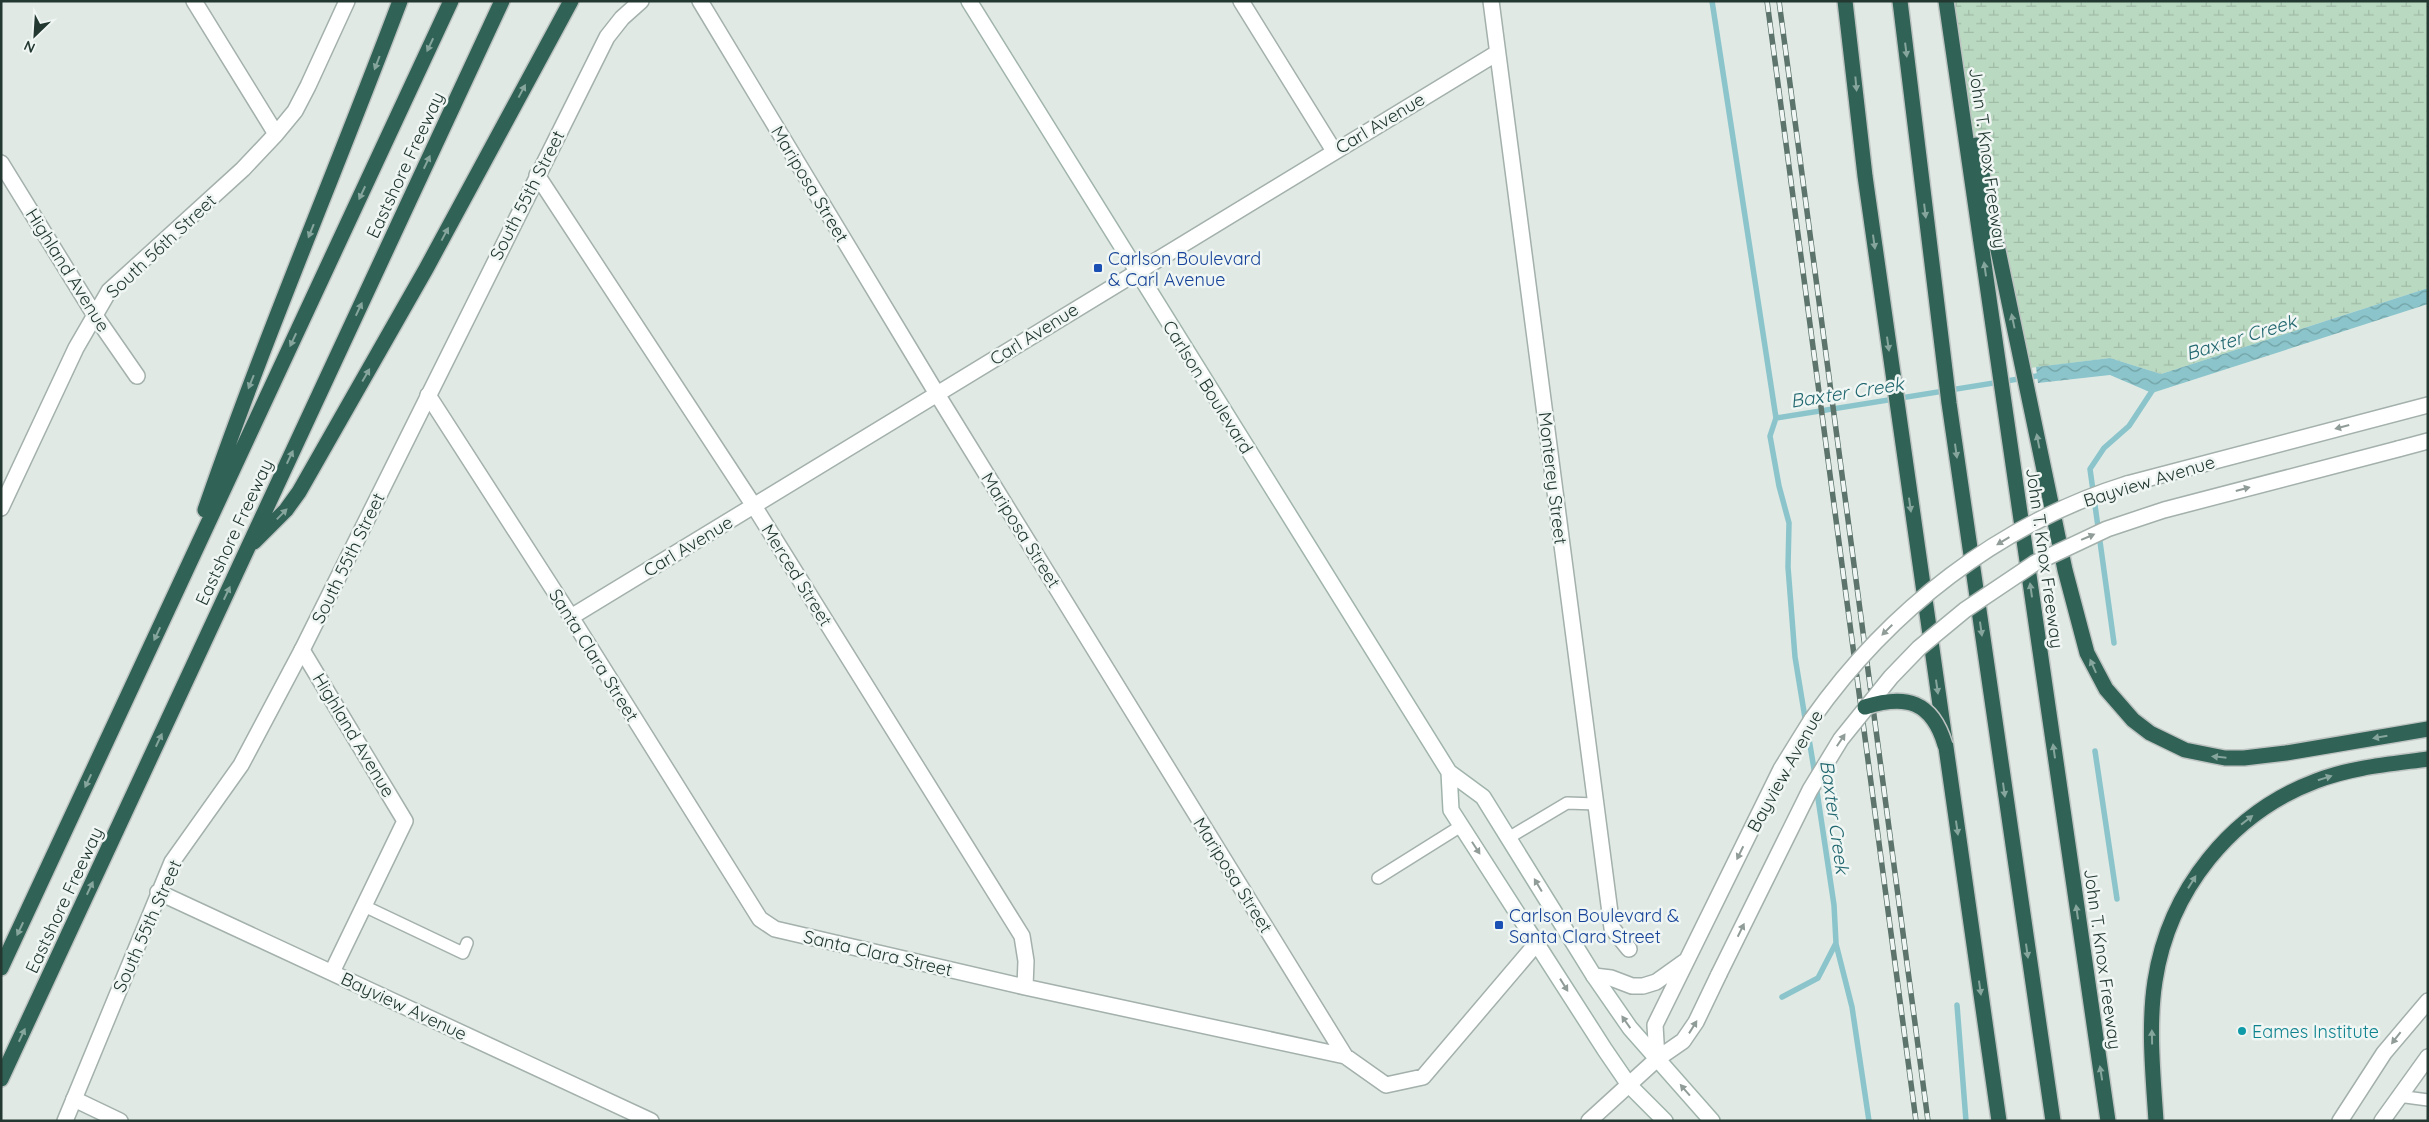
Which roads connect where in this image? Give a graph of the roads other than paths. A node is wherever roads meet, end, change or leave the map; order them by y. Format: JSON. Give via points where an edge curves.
{"nodes":[{"id":1,"x":194,"y":1,"type":"edge"},
{"id":2,"x":347,"y":1,"type":"edge"},
{"id":3,"x":400,"y":1,"type":"edge"},
{"id":4,"x":451,"y":1,"type":"edge"},
{"id":5,"x":502,"y":1,"type":"edge"},
{"id":6,"x":571,"y":1,"type":"edge"},
{"id":7,"x":642,"y":1,"type":"edge"},
{"id":8,"x":700,"y":1,"type":"edge"},
{"id":9,"x":969,"y":1,"type":"edge"},
{"id":10,"x":1241,"y":1,"type":"edge"},
{"id":11,"x":1491,"y":1,"type":"edge"},
{"id":12,"x":1846,"y":1,"type":"edge"},
{"id":13,"x":1900,"y":1,"type":"edge"},
{"id":14,"x":1947,"y":6,"type":"edge"},
{"id":15,"x":1498,"y":53,"type":"junction"},
{"id":16,"x":276,"y":134,"type":"junction"},
{"id":17,"x":1334,"y":150,"type":"junction"},
{"id":18,"x":1,"y":163,"type":"edge"},
{"id":19,"x":538,"y":175,"type":"junction"},
{"id":20,"x":1136,"y":271,"type":"junction"},
{"id":21,"x":94,"y":314,"type":"junction"},
{"id":22,"x":137,"y":376,"type":"dead end"},
{"id":23,"x":937,"y":394,"type":"junction"},
{"id":24,"x":428,"y":395,"type":"junction"},
{"id":25,"x":2428,"y":405,"type":"edge"},
{"id":26,"x":2428,"y":441,"type":"edge"},
{"id":27,"x":754,"y":506,"type":"junction"},
{"id":28,"x":1,"y":508,"type":"edge"},
{"id":29,"x":248,"y":548,"type":"junction"},
{"id":30,"x":178,"y":590,"type":"junction"},
{"id":31,"x":1923,"y":596,"type":"junction"},
{"id":32,"x":571,"y":617,"type":"junction"},
{"id":33,"x":1930,"y":638,"type":"junction"},
{"id":34,"x":302,"y":650,"type":"junction"},
{"id":35,"x":1865,"y":707,"type":"junction"},
{"id":36,"x":2428,"y":729,"type":"edge"},
{"id":37,"x":1945,"y":745,"type":"junction"},
{"id":38,"x":2428,"y":759,"type":"edge"},
{"id":39,"x":1449,"y":772,"type":"junction"},
{"id":40,"x":1596,"y":804,"type":"junction"},
{"id":41,"x":1461,"y":826,"type":"junction"},
{"id":42,"x":1510,"y":837,"type":"junction"},
{"id":43,"x":1378,"y":878,"type":"dead end"},
{"id":44,"x":158,"y":892,"type":"junction"},
{"id":45,"x":364,"y":906,"type":"junction"},
{"id":46,"x":468,"y":943,"type":"dead end"},
{"id":47,"x":1537,"y":943,"type":"junction"},
{"id":48,"x":1629,"y":949,"type":"dead end"},
{"id":49,"x":1687,"y":959,"type":"junction"},
{"id":50,"x":1,"y":968,"type":"edge"},
{"id":51,"x":332,"y":972,"type":"junction"},
{"id":52,"x":1594,"y":976,"type":"junction"},
{"id":53,"x":1025,"y":986,"type":"junction"},
{"id":54,"x":2428,"y":1001,"type":"edge"},
{"id":55,"x":1345,"y":1056,"type":"junction"},
{"id":56,"x":2428,"y":1057,"type":"edge"},
{"id":57,"x":1657,"y":1059,"type":"junction"},
{"id":58,"x":1,"y":1079,"type":"edge"},
{"id":59,"x":1629,"y":1085,"type":"junction"},
{"id":60,"x":2398,"y":1096,"type":"junction"},
{"id":61,"x":74,"y":1099,"type":"junction"},
{"id":62,"x":2428,"y":1100,"type":"edge"},
{"id":63,"x":65,"y":1121,"type":"edge"},
{"id":64,"x":120,"y":1121,"type":"edge"},
{"id":65,"x":650,"y":1121,"type":"edge"},
{"id":66,"x":1589,"y":1121,"type":"edge"},
{"id":67,"x":1665,"y":1121,"type":"edge"},
{"id":68,"x":1712,"y":1121,"type":"edge"},
{"id":69,"x":1999,"y":1121,"type":"edge"},
{"id":70,"x":2053,"y":1121,"type":"edge"},
{"id":71,"x":2108,"y":1121,"type":"edge"},
{"id":72,"x":2156,"y":1121,"type":"edge"},
{"id":73,"x":2340,"y":1121,"type":"edge"},
{"id":74,"x":2382,"y":1121,"type":"edge"}],
"edges":[{"from":1,"to":16,"type":"street"},
{"from":2,"to":16,"type":"street","name":"South 56th Street","via":[[304,94]]},
{"from":3,"to":30,"type":"highway","one_way":true,"via":[[240,408]]},
{"from":4,"to":30,"type":"highway","name":"Eastshore Freeway","one_way":true},
{"from":29,"to":5,"type":"highway","name":"Eastshore Freeway","one_way":true},
{"from":29,"to":6,"type":"highway","one_way":true,"via":[[286,510],[299,492],[426,269]]},
{"from":7,"to":19,"type":"street","name":"South 55th Street","via":[[607,37]]},
{"from":8,"to":23,"type":"street","name":"Mariposa Street"},
{"from":9,"to":20,"type":"street","name":"Carlson Boulevard"},
{"from":10,"to":17,"type":"street"},
{"from":11,"to":15,"type":"street","name":"Monterey Street"},
{"from":12,"to":31,"type":"highway","one_way":true,"via":[[1865,176]]},
{"from":13,"to":70,"type":"highway","one_way":true,"via":[[1949,403]]},
{"from":36,"to":14,"type":"highway","one_way":true,"via":[[2286,753],[2225,758],[2185,750],[2150,733],[2133,720],[2106,689],[2085,646],[2056,534]]},
{"from":71,"to":14,"type":"highway","name":"John T. Knox Freeway","one_way":true},
{"from":15,"to":17,"type":"street","name":"Carl Avenue"},
{"from":15,"to":40,"type":"street","name":"Monterey Street"},
{"from":16,"to":21,"type":"street","name":"South 56th Street","via":[[243,169],[108,291]]},
{"from":17,"to":20,"type":"street","name":"Carl Avenue"},
{"from":18,"to":21,"type":"street","name":"Highland Avenue"},
{"from":19,"to":24,"type":"street","name":"South 55th Street"},
{"from":19,"to":27,"type":"street","name":"Merced Street"},
{"from":20,"to":23,"type":"street","name":"Carl Avenue"},
{"from":20,"to":39,"type":"street","name":"Carlson Boulevard"},
{"from":21,"to":22,"type":"street","name":"Highland Avenue"},
{"from":21,"to":28,"type":"street","name":"South 56th Street"},
{"from":23,"to":27,"type":"street","name":"Carl Avenue"},
{"from":23,"to":55,"type":"street","name":"Mariposa Street"},
{"from":24,"to":32,"type":"street","name":"Santa Clara Street"},
{"from":24,"to":34,"type":"street","name":"South 55th Street"},
{"from":25,"to":31,"type":"street","name":"Bayview Avenue","one_way":true,"bridge":true,"via":[[2158,475],[2090,497],[2010,536]]},
{"from":33,"to":26,"type":"street","name":"Bayview Avenue","one_way":true,"bridge":true,"via":[[1984,595],[2018,573],[2107,529],[2158,511]]},
{"from":27,"to":32,"type":"street","name":"Carl Avenue"},
{"from":27,"to":53,"type":"street","name":"Merced Street","via":[[1022,936],[1026,960]]},
{"from":58,"to":29,"type":"highway","name":"Eastshore Freeway","one_way":true},
{"from":30,"to":50,"type":"highway","name":"Eastshore Freeway","one_way":true},
{"from":31,"to":33,"type":"highway"},
{"from":31,"to":49,"type":"street","name":"Bayview Avenue","one_way":true,"bridge":true,"via":[[1861,657],[1801,736]]},
{"from":32,"to":53,"type":"street","name":"Santa Clara Street","via":[[760,919],[775,929]]},
{"from":33,"to":35,"type":"street","name":"Bayview Avenue","bridge":true},
{"from":33,"to":37,"type":"highway","one_way":true,"bridge":true},
{"from":34,"to":44,"type":"street","name":"South 55th Street","via":[[241,765],[172,862]]},
{"from":34,"to":45,"type":"street","name":"Highland Avenue","via":[[405,821]]},
{"from":35,"to":37,"type":"highway","bridge":true,"via":[[1889,701],[1915,704],[1932,715]]},
{"from":57,"to":35,"type":"street","name":"Bayview Avenue","one_way":true,"bridge":true,"via":[[1683,1041],[1696,1022],[1810,790]]},
{"from":37,"to":69,"type":"highway","one_way":true},
{"from":72,"to":38,"type":"highway","one_way":true,"via":[[2152,1037],[2156,974],[2178,909],[2208,860],[2247,820],[2298,789],[2355,770]]},
{"from":39,"to":41,"type":"street","name":"Carlson Boulevard","via":[[1451,810]]},
{"from":39,"to":42,"type":"street","name":"Carlson Boulevard","via":[[1483,797]]},
{"from":40,"to":42,"type":"lane","via":[[1567,803]]},
{"from":40,"to":48,"type":"street","name":"Monterey Street","via":[[1612,928]]},
{"from":41,"to":43,"type":"lane"},
{"from":41,"to":47,"type":"street","name":"Carlson Boulevard","one_way":true},
{"from":52,"to":42,"type":"street","name":"Carlson Boulevard","one_way":true},
{"from":44,"to":51,"type":"street","name":"Bayview Avenue"},
{"from":44,"to":61,"type":"street","name":"South 55th Street"},
{"from":45,"to":46,"type":"lane","via":[[463,953]]},
{"from":45,"to":51,"type":"street"},
{"from":47,"to":55,"type":"street","name":"Santa Clara Street","via":[[1423,1077],[1386,1085]]},
{"from":47,"to":59,"type":"street","name":"Carlson Boulevard","one_way":true},
{"from":49,"to":52,"type":"street","via":[[1664,978],[1643,986]]},
{"from":49,"to":57,"type":"street","name":"Bayview Avenue","via":[[1655,1025]]},
{"from":51,"to":65,"type":"street","name":"Bayview Avenue"},
{"from":57,"to":52,"type":"street","name":"Carlson Boulevard","one_way":true,"via":[[1630,1028]]},
{"from":53,"to":55,"type":"street","name":"Santa Clara Street"},
{"from":54,"to":73,"type":"street","one_way":true,"via":[[2384,1053]]},
{"from":56,"to":60,"type":"street"},
{"from":57,"to":59,"type":"street","name":"Bayview Avenue"},
{"from":68,"to":57,"type":"street","name":"Carlson Boulevard","one_way":true},
{"from":59,"to":66,"type":"street","name":"Bayview Avenue"},
{"from":59,"to":67,"type":"street","name":"Carlson Boulevard"},
{"from":60,"to":62,"type":"lane"},
{"from":60,"to":74,"type":"street"},
{"from":61,"to":63,"type":"street","name":"South 55th Street"},
{"from":61,"to":64,"type":"street"}]}
